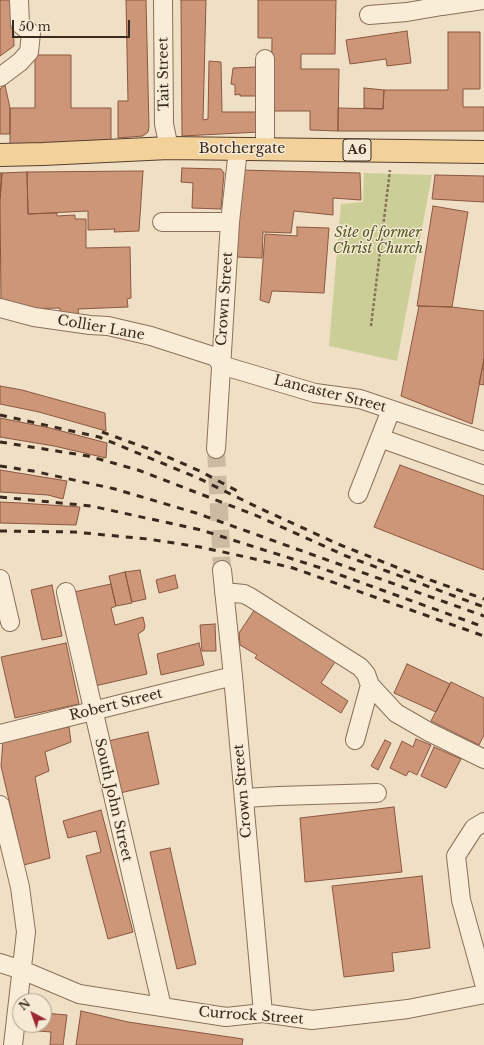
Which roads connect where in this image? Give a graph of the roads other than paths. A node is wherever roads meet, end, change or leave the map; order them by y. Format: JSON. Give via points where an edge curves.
{"nodes":[{"id":1,"x":19,"y":0,"type":"edge"},
{"id":2,"x":163,"y":0,"type":"edge"},
{"id":3,"x":483,"y":0,"type":"edge"},
{"id":4,"x":369,"y":15,"type":"dead end"},
{"id":5,"x":264,"y":59,"type":"dead end"},
{"id":6,"x":0,"y":77,"type":"edge"},
{"id":7,"x":169,"y":148,"type":"junction"},
{"id":8,"x":238,"y":149,"type":"junction"},
{"id":9,"x":265,"y":150,"type":"junction"},
{"id":10,"x":484,"y":152,"type":"edge"},
{"id":11,"x":0,"y":155,"type":"edge"},
{"id":12,"x":162,"y":222,"type":"dead end"},
{"id":13,"x":230,"y":222,"type":"junction"},
{"id":14,"x":0,"y":308,"type":"edge"},
{"id":15,"x":221,"y":365,"type":"junction"},
{"id":16,"x":391,"y":410,"type":"junction"},
{"id":17,"x":380,"y":438,"type":"junction"},
{"id":18,"x":484,"y":441,"type":"edge"},
{"id":19,"x":216,"y":449,"type":"tunnel mouth"},
{"id":20,"x":484,"y":475,"type":"edge"},
{"id":21,"x":358,"y":494,"type":"dead end"},
{"id":22,"x":222,"y":570,"type":"tunnel mouth"},
{"id":23,"x":0,"y":579,"type":"edge"},
{"id":24,"x":66,"y":592,"type":"dead end"},
{"id":25,"x":224,"y":592,"type":"junction"},
{"id":26,"x":10,"y":622,"type":"dead end"},
{"id":27,"x":233,"y":676,"type":"junction"},
{"id":28,"x":370,"y":685,"type":"junction"},
{"id":29,"x":92,"y":711,"type":"junction"},
{"id":30,"x":0,"y":734,"type":"edge"},
{"id":31,"x":355,"y":740,"type":"dead end"},
{"id":32,"x":484,"y":759,"type":"edge"},
{"id":33,"x":377,"y":793,"type":"dead end"},
{"id":34,"x":244,"y":798,"type":"junction"},
{"id":35,"x":0,"y":805,"type":"edge"},
{"id":36,"x":484,"y":822,"type":"edge"},
{"id":37,"x":0,"y":963,"type":"edge"},
{"id":38,"x":22,"y":970,"type":"junction"},
{"id":39,"x":484,"y":983,"type":"edge"},
{"id":40,"x":484,"y":994,"type":"edge"},
{"id":41,"x":162,"y":1007,"type":"junction"},
{"id":42,"x":263,"y":1013,"type":"junction"},
{"id":43,"x":13,"y":1045,"type":"edge"}],
"edges":[{"from":1,"to":6,"type":"street","via":[[20,24],[31,33],[29,52]]},
{"from":2,"to":7,"type":"street","name":"Tait Street","via":[[164,124]]},
{"from":3,"to":4,"type":"street"},
{"from":5,"to":9,"type":"street"},
{"from":7,"to":8,"type":"main road","name":"Botchergate","number":"A6"},
{"from":7,"to":11,"type":"main road","name":"Botchergate","number":"A6"},
{"from":8,"to":9,"type":"main road","name":"Botchergate","number":"A6"},
{"from":8,"to":13,"type":"street","name":"Crown Street"},
{"from":9,"to":10,"type":"main road","name":"Botchergate","number":"A6"},
{"from":12,"to":13,"type":"street"},
{"from":13,"to":15,"type":"street","name":"Crown Street"},
{"from":14,"to":15,"type":"street","name":"Collier Lane","via":[[34,317],[136,332],[216,357]]},
{"from":15,"to":16,"type":"street","name":"Lancaster Street","via":[[315,393],[360,399]]},
{"from":15,"to":19,"type":"street","name":"Crown Street"},
{"from":16,"to":17,"type":"street"},
{"from":16,"to":18,"type":"street","name":"Lancaster Street"},
{"from":17,"to":20,"type":"street"},
{"from":17,"to":21,"type":"street"},
{"from":22,"to":25,"type":"street","name":"Crown Street"},
{"from":23,"to":26,"type":"street"},
{"from":24,"to":29,"type":"street","name":"South John Street"},
{"from":25,"to":27,"type":"street","name":"Crown Street"},
{"from":25,"to":28,"type":"street","via":[[244,594],[360,667]]},
{"from":27,"to":29,"type":"street","name":"Robert Street"},
{"from":27,"to":34,"type":"street","name":"Crown Street"},
{"from":28,"to":31,"type":"street"},
{"from":28,"to":32,"type":"street","via":[[396,713],[428,732]]},
{"from":29,"to":30,"type":"street","name":"Robert Street"},
{"from":29,"to":41,"type":"street","name":"South John Street"},
{"from":33,"to":34,"type":"street"},
{"from":34,"to":42,"type":"street","name":"Crown Street"},
{"from":35,"to":38,"type":"street","via":[[20,887],[26,932]]},
{"from":36,"to":39,"type":"street","via":[[474,828],[456,856],[461,900]]},
{"from":37,"to":38,"type":"street","name":"Currock Street"},
{"from":38,"to":41,"type":"street","name":"Currock Street","via":[[79,994]]},
{"from":38,"to":43,"type":"street"},
{"from":40,"to":42,"type":"street","name":"Currock Street","via":[[408,1009],[312,1020]]},
{"from":41,"to":42,"type":"street","name":"Currock Street","via":[[226,1017]]}]}
